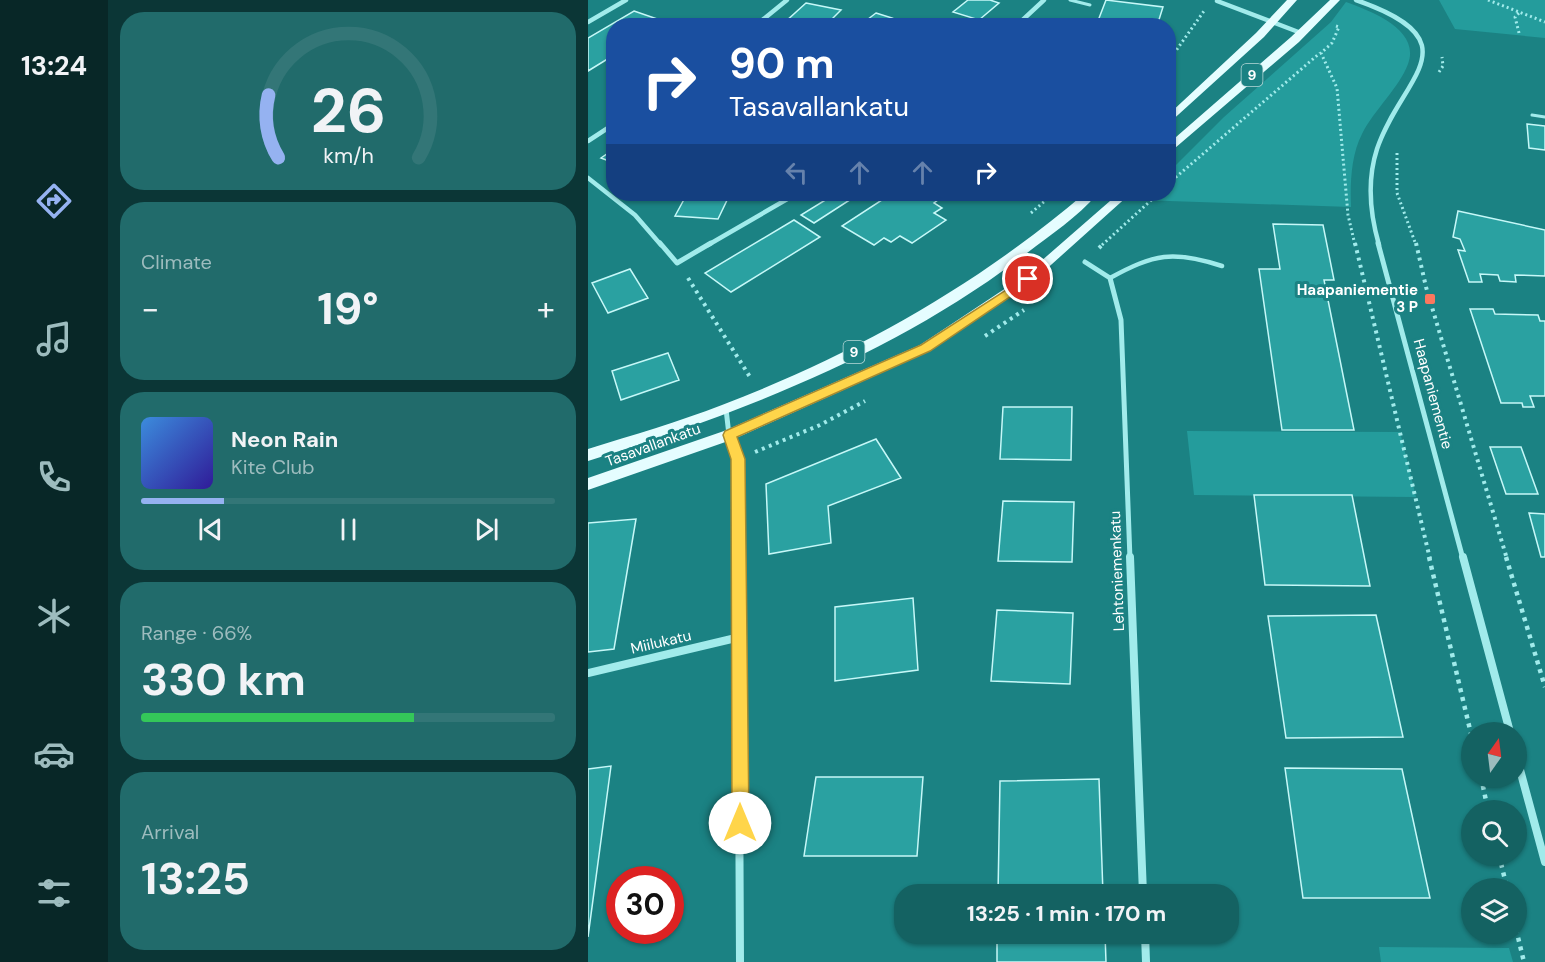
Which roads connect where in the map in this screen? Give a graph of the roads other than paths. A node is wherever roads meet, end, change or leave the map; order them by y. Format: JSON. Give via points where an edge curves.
{"nodes":[{"id":1,"x":626,"y":0,"type":"edge"},
{"id":2,"x":787,"y":0,"type":"edge"},
{"id":3,"x":1044,"y":0,"type":"edge"},
{"id":4,"x":1070,"y":0,"type":"edge"},
{"id":5,"x":1292,"y":0,"type":"edge"},
{"id":6,"x":1335,"y":0,"type":"edge"},
{"id":7,"x":1356,"y":0,"type":"edge"},
{"id":8,"x":1217,"y":1,"type":"edge"},
{"id":9,"x":1090,"y":5,"type":"dead end"},
{"id":10,"x":765,"y":18,"type":"edge"},
{"id":11,"x":1025,"y":18,"type":"edge"},
{"id":12,"x":588,"y":22,"type":"edge"},
{"id":13,"x":1272,"y":22,"type":"junction"},
{"id":14,"x":1302,"y":33,"type":"junction"},
{"id":15,"x":1176,"y":113,"type":"edge"},
{"id":16,"x":1532,"y":115,"type":"dead end"},
{"id":17,"x":1545,"y":117,"type":"edge"},
{"id":18,"x":606,"y":129,"type":"edge"},
{"id":19,"x":588,"y":141,"type":"edge"},
{"id":20,"x":1176,"y":143,"type":"edge"},
{"id":21,"x":588,"y":178,"type":"edge"},
{"id":22,"x":606,"y":192,"type":"edge"},
{"id":23,"x":617,"y":201,"type":"edge"},
{"id":24,"x":784,"y":201,"type":"edge"},
{"id":25,"x":1083,"y":201,"type":"edge"},
{"id":26,"x":1116,"y":201,"type":"edge"},
{"id":27,"x":1085,"y":262,"type":"dead end"},
{"id":28,"x":1222,"y":266,"type":"dead end"},
{"id":29,"x":1110,"y":278,"type":"junction"},
{"id":30,"x":726,"y":410,"type":"junction"},
{"id":31,"x":729,"y":435,"type":"junction"},
{"id":32,"x":588,"y":455,"type":"edge"},
{"id":33,"x":588,"y":484,"type":"edge"},
{"id":34,"x":740,"y":637,"type":"junction"},
{"id":35,"x":588,"y":673,"type":"edge"},
{"id":36,"x":1507,"y":722,"type":"edge"},
{"id":37,"x":1525,"y":788,"type":"edge"},
{"id":38,"x":1545,"y":862,"type":"edge"},
{"id":39,"x":1143,"y":884,"type":"edge"},
{"id":40,"x":1145,"y":944,"type":"edge"},
{"id":41,"x":740,"y":962,"type":"edge"},
{"id":42,"x":1146,"y":962,"type":"edge"}],
"edges":[{"from":1,"to":12,"type":"street"},
{"from":2,"to":10,"type":"street"},
{"from":3,"to":11,"type":"street"},
{"from":4,"to":9,"type":"lane"},
{"from":5,"to":13,"type":"main road","number":"9"},
{"from":6,"to":14,"type":"main road","number":"9"},
{"from":7,"to":36,"type":"street","name":"Haapaniementie","via":[[1388,12],[1404,23],[1418,35],[1424,51],[1422,67],[1381,139],[1370,177],[1373,224]]},
{"from":8,"to":13,"type":"street"},
{"from":13,"to":14,"type":"street"},
{"from":13,"to":15,"type":"main road","number":"9"},
{"from":14,"to":20,"type":"main road","number":"9"},
{"from":16,"to":17,"type":"lane"},
{"from":18,"to":19,"type":"street"},
{"from":21,"to":22,"type":"street"},
{"from":23,"to":24,"type":"street","via":[[635,215],[677,263]]},
{"from":25,"to":30,"type":"main road","name":"Tasavallankatu","number":"9","via":[[1057,225],[949,300],[831,365]]},
{"from":26,"to":31,"type":"main road","name":"Tasavallankatu","number":"9","via":[[1028,279],[925,348]]},
{"from":27,"to":29,"type":"street"},
{"from":28,"to":29,"type":"lane","via":[[1188,254],[1149,256]]},
{"from":29,"to":39,"type":"street","name":"Lehtoniemenkatu","via":[[1121,320]]},
{"from":30,"to":31,"type":"street"},
{"from":30,"to":32,"type":"main road","name":"Tasavallankatu","number":"9"},
{"from":31,"to":33,"type":"main road","name":"Tasavallankatu","number":"9"},
{"from":31,"to":34,"type":"street","via":[[738,459]]},
{"from":34,"to":35,"type":"street","name":"Miilukatu"},
{"from":34,"to":41,"type":"street"},
{"from":37,"to":38,"type":"street"},
{"from":40,"to":42,"type":"street"}]}
